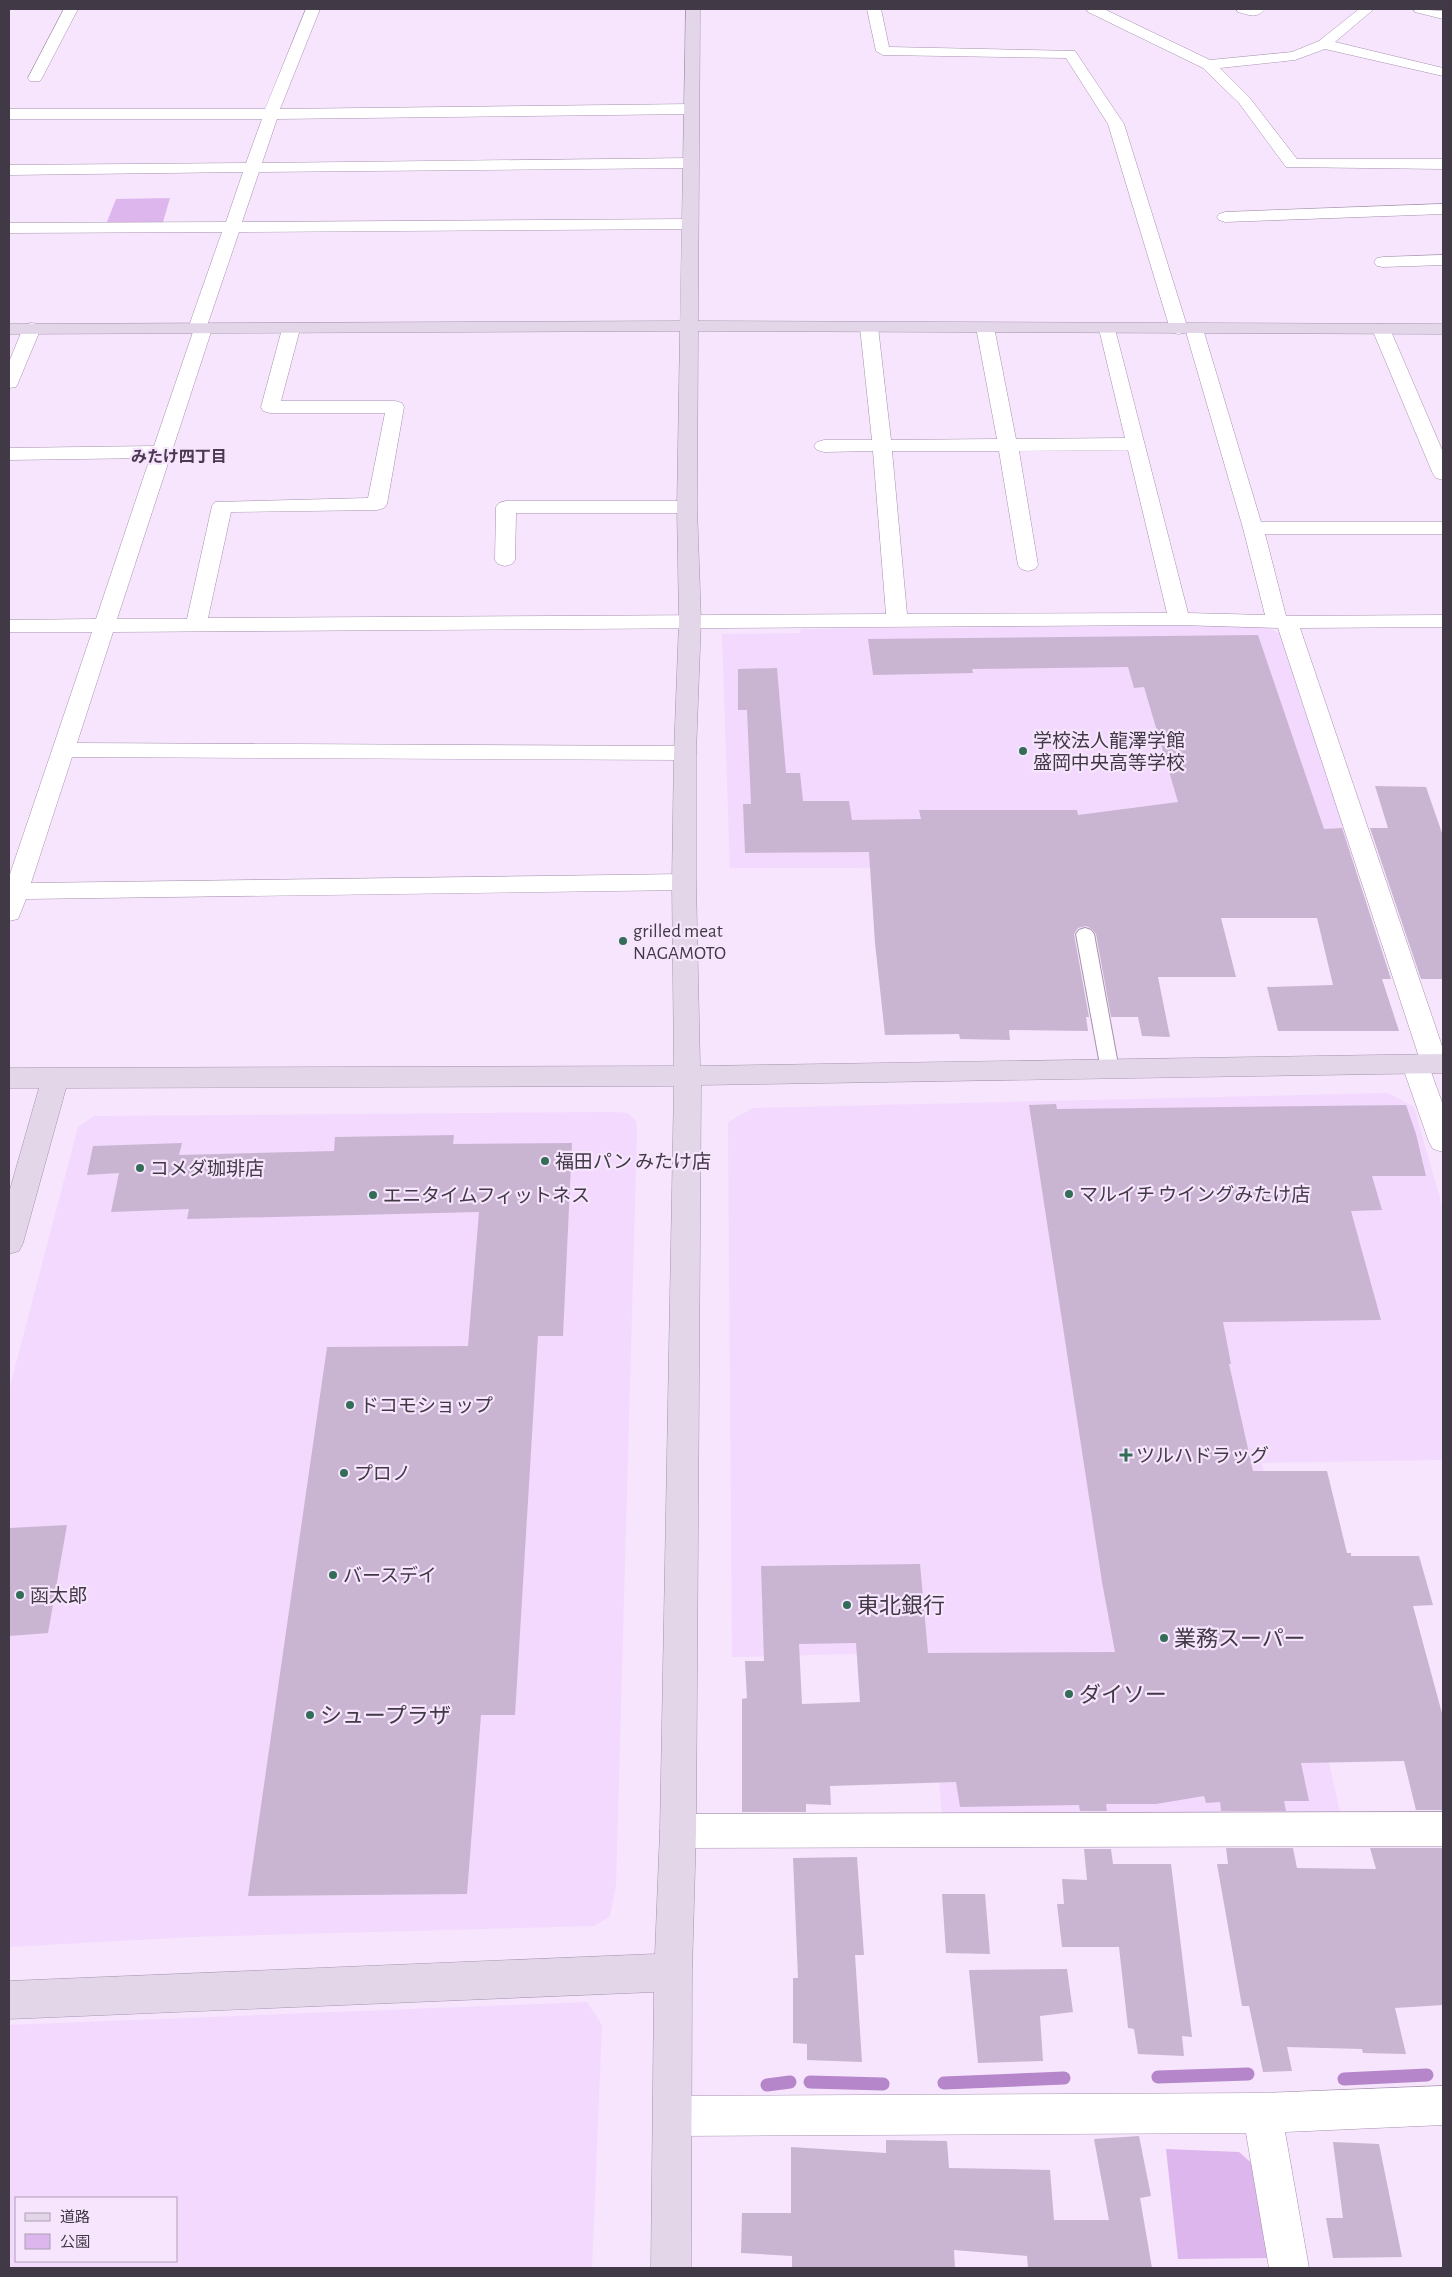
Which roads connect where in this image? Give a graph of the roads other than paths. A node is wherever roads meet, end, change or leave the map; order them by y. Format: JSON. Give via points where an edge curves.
{"nodes":[{"id":1,"x":71,"y":9,"type":"edge"},
{"id":2,"x":312,"y":9,"type":"edge"},
{"id":3,"x":692,"y":9,"type":"edge"},
{"id":4,"x":874,"y":9,"type":"edge"},
{"id":5,"x":1093,"y":9,"type":"edge"},
{"id":6,"x":1244,"y":9,"type":"edge"},
{"id":7,"x":1258,"y":9,"type":"edge"},
{"id":8,"x":1368,"y":9,"type":"edge"},
{"id":9,"x":1420,"y":9,"type":"edge"},
{"id":10,"x":1443,"y":15,"type":"edge"},
{"id":11,"x":1324,"y":44,"type":"junction"},
{"id":12,"x":1208,"y":65,"type":"junction"},
{"id":13,"x":1443,"y":72,"type":"edge"},
{"id":14,"x":35,"y":78,"type":"dead end"},
{"id":15,"x":691,"y":109,"type":"junction"},
{"id":16,"x":9,"y":114,"type":"edge"},
{"id":17,"x":271,"y":114,"type":"junction"},
{"id":18,"x":690,"y":163,"type":"junction"},
{"id":19,"x":1443,"y":164,"type":"edge"},
{"id":20,"x":253,"y":167,"type":"junction"},
{"id":21,"x":9,"y":170,"type":"edge"},
{"id":22,"x":1443,"y":209,"type":"edge"},
{"id":23,"x":1225,"y":217,"type":"dead end"},
{"id":24,"x":690,"y":224,"type":"junction"},
{"id":25,"x":232,"y":227,"type":"junction"},
{"id":26,"x":9,"y":228,"type":"edge"},
{"id":27,"x":1443,"y":260,"type":"edge"},
{"id":28,"x":1383,"y":262,"type":"dead end"},
{"id":29,"x":688,"y":326,"type":"junction"},
{"id":30,"x":869,"y":327,"type":"junction"},
{"id":31,"x":985,"y":327,"type":"junction"},
{"id":32,"x":32,"y":328,"type":"junction"},
{"id":33,"x":9,"y":329,"type":"edge"},
{"id":34,"x":203,"y":329,"type":"junction"},
{"id":35,"x":291,"y":329,"type":"junction"},
{"id":36,"x":1108,"y":329,"type":"junction"},
{"id":37,"x":1187,"y":329,"type":"junction"},
{"id":38,"x":1381,"y":329,"type":"junction"},
{"id":39,"x":1443,"y":329,"type":"edge"},
{"id":40,"x":9,"y":383,"type":"edge"},
{"id":41,"x":882,"y":444,"type":"junction"},
{"id":42,"x":1136,"y":444,"type":"junction"},
{"id":43,"x":1008,"y":445,"type":"junction"},
{"id":44,"x":824,"y":446,"type":"dead end"},
{"id":45,"x":163,"y":452,"type":"junction"},
{"id":46,"x":9,"y":454,"type":"edge"},
{"id":47,"x":1443,"y":474,"type":"edge"},
{"id":48,"x":687,"y":507,"type":"junction"},
{"id":49,"x":1253,"y":528,"type":"junction"},
{"id":50,"x":1443,"y":528,"type":"edge"},
{"id":51,"x":504,"y":560,"type":"dead end"},
{"id":52,"x":1028,"y":566,"type":"dead end"},
{"id":53,"x":1179,"y":619,"type":"junction"},
{"id":54,"x":690,"y":621,"type":"junction"},
{"id":55,"x":897,"y":621,"type":"junction"},
{"id":56,"x":1282,"y":621,"type":"junction"},
{"id":57,"x":1443,"y":621,"type":"edge"},
{"id":58,"x":105,"y":625,"type":"junction"},
{"id":59,"x":196,"y":625,"type":"junction"},
{"id":60,"x":9,"y":626,"type":"edge"},
{"id":61,"x":64,"y":750,"type":"junction"},
{"id":62,"x":685,"y":753,"type":"junction"},
{"id":63,"x":684,"y":882,"type":"junction"},
{"id":64,"x":12,"y":902,"type":"edge"},
{"id":65,"x":1085,"y":934,"type":"dead end"},
{"id":66,"x":1431,"y":1065,"type":"edge"},
{"id":67,"x":1110,"y":1070,"type":"junction"},
{"id":68,"x":688,"y":1076,"type":"junction"},
{"id":69,"x":55,"y":1077,"type":"junction"},
{"id":70,"x":9,"y":1078,"type":"edge"},
{"id":71,"x":1443,"y":1142,"type":"edge"},
{"id":72,"x":9,"y":1242,"type":"edge"},
{"id":73,"x":1443,"y":1829,"type":"edge"},
{"id":74,"x":678,"y":1831,"type":"junction"},
{"id":75,"x":674,"y":1972,"type":"junction"},
{"id":76,"x":9,"y":2000,"type":"edge"},
{"id":77,"x":1443,"y":2105,"type":"edge"},
{"id":78,"x":1262,"y":2113,"type":"junction"},
{"id":79,"x":673,"y":2116,"type":"junction"},
{"id":80,"x":671,"y":2268,"type":"edge"},
{"id":81,"x":1289,"y":2268,"type":"edge"}],
"edges":[{"from":1,"to":14,"type":"street"},
{"from":2,"to":17,"type":"street"},
{"from":3,"to":15,"type":"street"},
{"from":4,"to":37,"type":"street","via":[[883,51],[1070,54],[1116,124]]},
{"from":5,"to":12,"type":"street"},
{"from":6,"to":7,"type":"street","via":[[1255,12]]},
{"from":8,"to":11,"type":"street"},
{"from":9,"to":10,"type":"street"},
{"from":11,"to":12,"type":"street","via":[[1295,56]]},
{"from":11,"to":13,"type":"street"},
{"from":12,"to":19,"type":"street","via":[[1244,100],[1292,164]]},
{"from":15,"to":17,"type":"street"},
{"from":15,"to":18,"type":"street"},
{"from":16,"to":17,"type":"street"},
{"from":17,"to":20,"type":"street"},
{"from":18,"to":20,"type":"street"},
{"from":18,"to":24,"type":"street"},
{"from":20,"to":21,"type":"street"},
{"from":20,"to":25,"type":"street"},
{"from":22,"to":23,"type":"street"},
{"from":24,"to":25,"type":"street"},
{"from":24,"to":29,"type":"street"},
{"from":25,"to":26,"type":"street"},
{"from":25,"to":34,"type":"street","via":[[199,323]]},
{"from":27,"to":28,"type":"street"},
{"from":29,"to":30,"type":"street"},
{"from":29,"to":35,"type":"street"},
{"from":29,"to":48,"type":"street"},
{"from":30,"to":31,"type":"street"},
{"from":30,"to":41,"type":"street"},
{"from":31,"to":36,"type":"street"},
{"from":31,"to":43,"type":"street"},
{"from":32,"to":33,"type":"street"},
{"from":32,"to":34,"type":"street"},
{"from":32,"to":40,"type":"street"},
{"from":34,"to":35,"type":"street"},
{"from":34,"to":45,"type":"street"},
{"from":35,"to":59,"type":"street","via":[[270,407],[395,407],[377,504],[222,506]]},
{"from":36,"to":37,"type":"street"},
{"from":36,"to":42,"type":"street"},
{"from":37,"to":38,"type":"street"},
{"from":37,"to":49,"type":"street"},
{"from":38,"to":39,"type":"street"},
{"from":38,"to":47,"type":"street"},
{"from":41,"to":43,"type":"street"},
{"from":41,"to":44,"type":"street"},
{"from":41,"to":55,"type":"street"},
{"from":42,"to":43,"type":"street"},
{"from":42,"to":53,"type":"street"},
{"from":43,"to":52,"type":"street"},
{"from":45,"to":46,"type":"street"},
{"from":45,"to":58,"type":"street"},
{"from":48,"to":51,"type":"street","via":[[506,507]]},
{"from":48,"to":54,"type":"street"},
{"from":49,"to":50,"type":"street"},
{"from":49,"to":56,"type":"street"},
{"from":53,"to":55,"type":"street"},
{"from":53,"to":56,"type":"street"},
{"from":54,"to":55,"type":"street"},
{"from":54,"to":59,"type":"street"},
{"from":54,"to":62,"type":"street"},
{"from":56,"to":57,"type":"street"},
{"from":56,"to":66,"type":"street"},
{"from":58,"to":59,"type":"street"},
{"from":58,"to":60,"type":"street"},
{"from":58,"to":61,"type":"street"},
{"from":61,"to":62,"type":"street"},
{"from":61,"to":64,"type":"street"},
{"from":62,"to":63,"type":"street"},
{"from":63,"to":64,"type":"street"},
{"from":63,"to":68,"type":"street"},
{"from":65,"to":67,"type":"lane"},
{"from":66,"to":67,"type":"street"},
{"from":66,"to":71,"type":"street"},
{"from":67,"to":68,"type":"street"},
{"from":68,"to":69,"type":"street"},
{"from":68,"to":74,"type":"street"},
{"from":69,"to":70,"type":"street"},
{"from":69,"to":72,"type":"street"},
{"from":73,"to":74,"type":"street"},
{"from":74,"to":75,"type":"street"},
{"from":75,"to":76,"type":"street"},
{"from":75,"to":79,"type":"street"},
{"from":77,"to":78,"type":"street"},
{"from":78,"to":79,"type":"street"},
{"from":78,"to":81,"type":"street"},
{"from":79,"to":80,"type":"street"}]}
